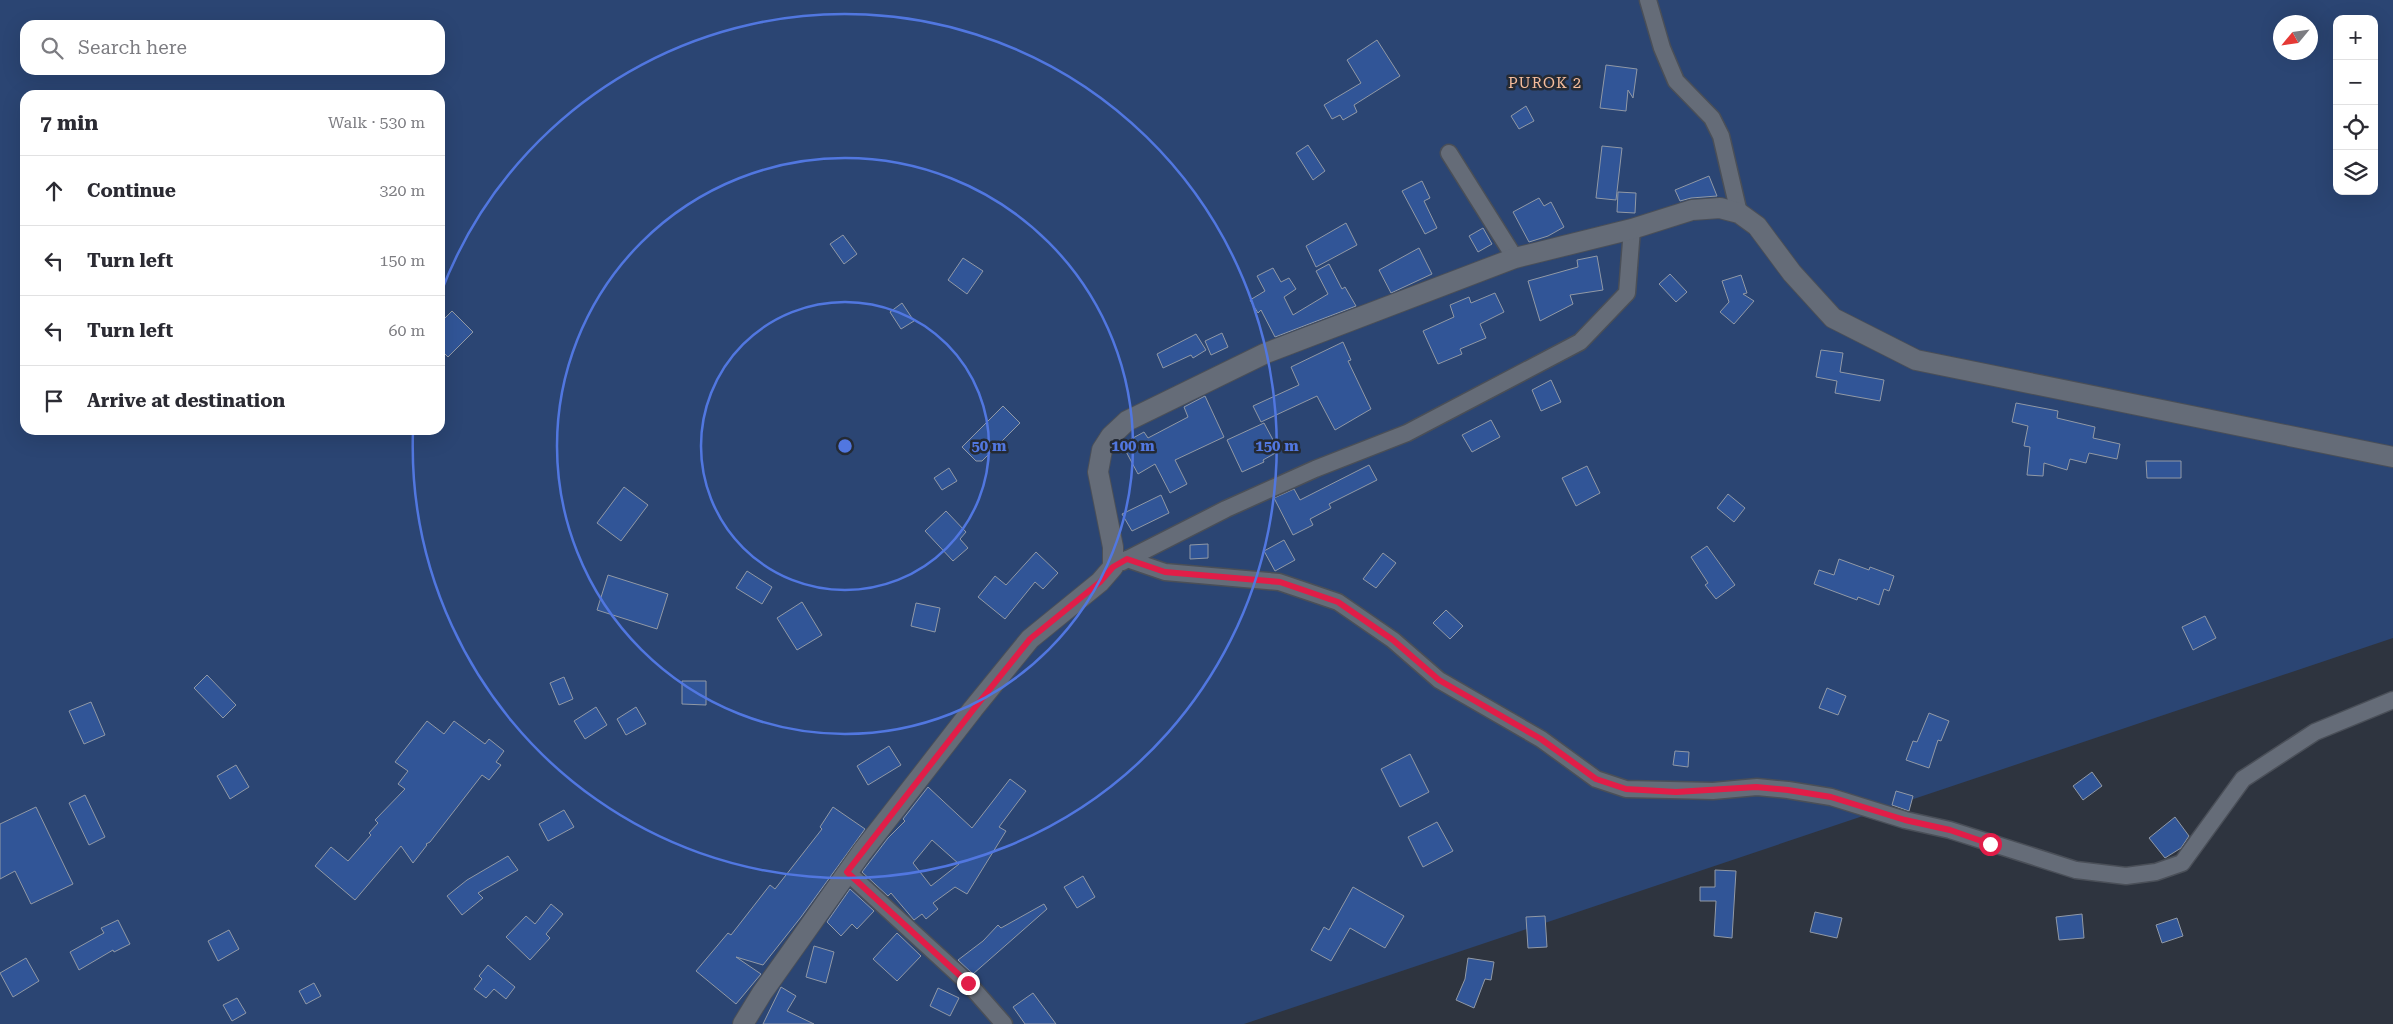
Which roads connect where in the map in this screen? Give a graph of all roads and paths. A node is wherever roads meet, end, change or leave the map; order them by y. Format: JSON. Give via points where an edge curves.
{"nodes":[{"id":1,"x":1648,"y":0,"type":"edge"},
{"id":2,"x":1449,"y":153,"type":"dead end"},
{"id":3,"x":1739,"y":213,"type":"junction"},
{"id":4,"x":1632,"y":229,"type":"junction"},
{"id":5,"x":1515,"y":258,"type":"junction"},
{"id":6,"x":2393,"y":457,"type":"edge"},
{"id":7,"x":1120,"y":563,"type":"junction"},
{"id":8,"x":2393,"y":700,"type":"edge"},
{"id":9,"x":847,"y":872,"type":"junction"},
{"id":10,"x":743,"y":1024,"type":"edge"},
{"id":11,"x":1004,"y":1024,"type":"edge"}],
"edges":[{"from":1,"to":3,"type":"street","via":[[1676,81],[1712,118],[1721,136]]},
{"from":2,"to":5,"type":"street"},
{"from":3,"to":4,"type":"street","via":[[1720,208],[1692,210]]},
{"from":3,"to":6,"type":"street","via":[[1757,226],[1792,273],[1833,318],[1916,360]]},
{"from":4,"to":5,"type":"street"},
{"from":4,"to":7,"type":"street","via":[[1627,293],[1580,342],[1407,433],[1252,497]]},
{"from":5,"to":7,"type":"street","via":[[1266,354],[1127,421],[1102,450],[1098,472]]},
{"from":7,"to":8,"type":"street","via":[[1165,572],[1280,582],[1338,602],[1393,640],[1439,680],[1541,739],[1596,779],[1626,789],[1676,792],[1756,787],[1831,797],[1950,830],[2032,858],[2084,871],[2126,876],[2156,872],[2182,863],[2243,779],[2315,732]]},
{"from":7,"to":9,"type":"street","via":[[1030,639]]},
{"from":9,"to":10,"type":"street"},
{"from":9,"to":11,"type":"street","via":[[968,983]]}]}
